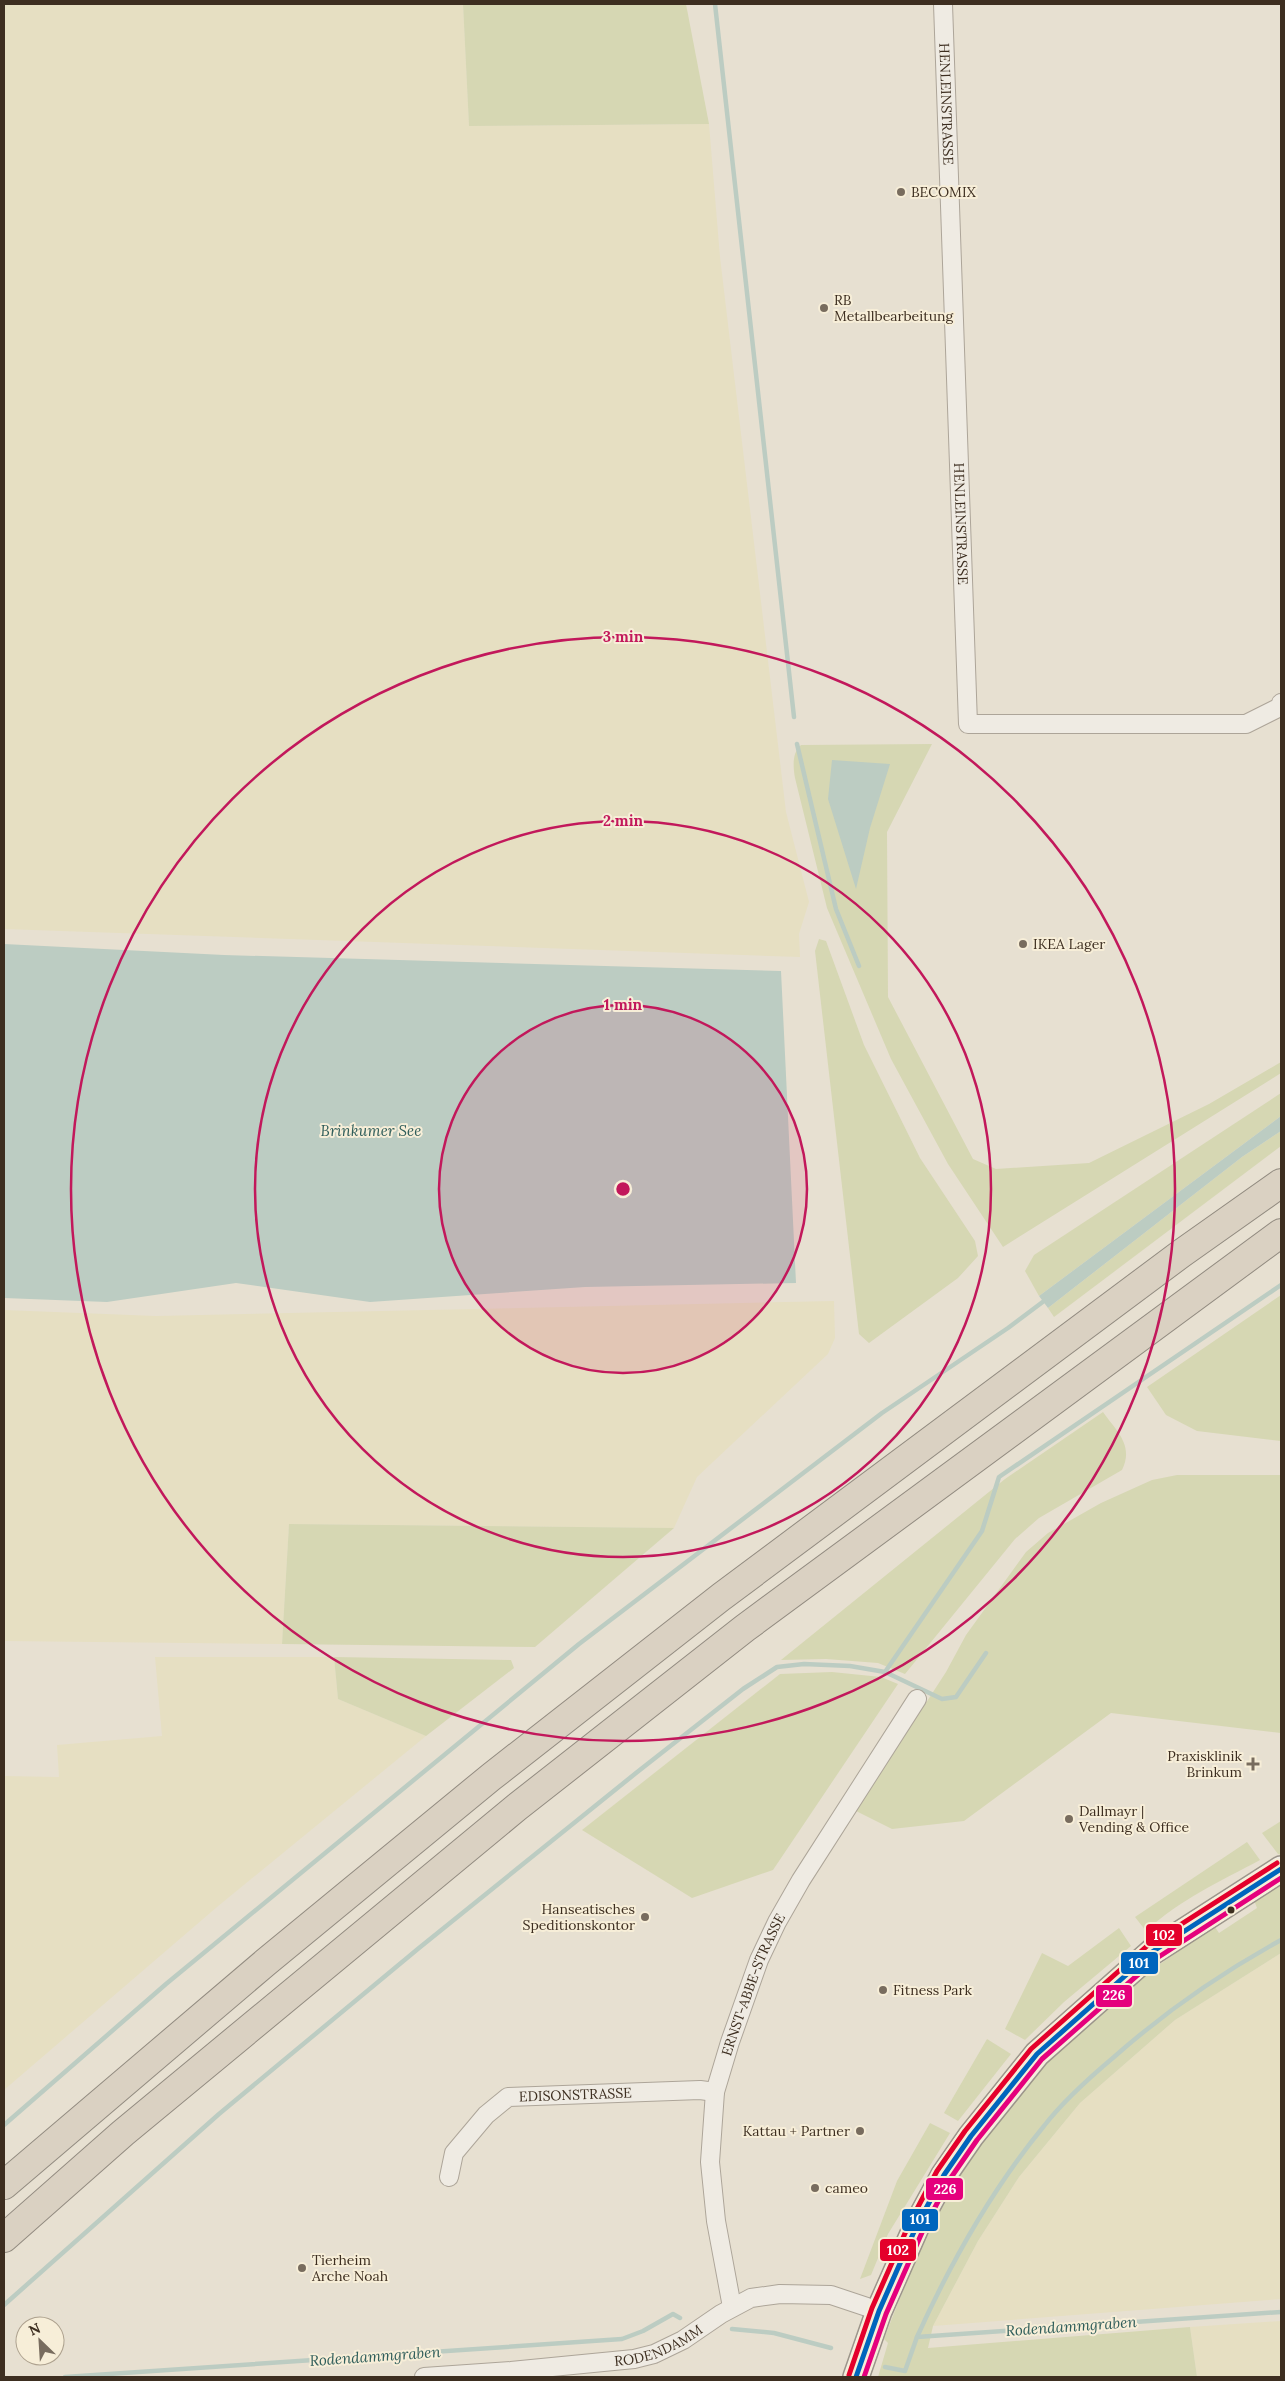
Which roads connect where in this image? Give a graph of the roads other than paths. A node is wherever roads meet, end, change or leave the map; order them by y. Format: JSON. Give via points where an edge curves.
{"nodes":[{"id":1,"x":943,"y":4,"type":"edge"},
{"id":2,"x":1281,"y":703,"type":"edge"},
{"id":3,"x":1281,"y":1183,"type":"edge"},
{"id":4,"x":1281,"y":1233,"type":"edge"},
{"id":5,"x":917,"y":1699,"type":"dead end"},
{"id":6,"x":1281,"y":1869,"type":"edge"},
{"id":7,"x":715,"y":2092,"type":"junction"},
{"id":8,"x":449,"y":2177,"type":"dead end"},
{"id":9,"x":4,"y":2185,"type":"edge"},
{"id":10,"x":4,"y":2238,"type":"edge"},
{"id":11,"x":732,"y":2307,"type":"junction"},
{"id":12,"x":879,"y":2311,"type":"junction"},
{"id":13,"x":424,"y":2377,"type":"edge"},
{"id":14,"x":856,"y":2377,"type":"edge"}],
"edges":[{"from":1,"to":2,"type":"street","name":"HENLEINSTRASSE","via":[[968,724],[1246,724],[1280,707]]},
{"from":3,"to":9,"type":"highway","via":[[721,1597],[499,1770],[266,1962]]},
{"from":4,"to":10,"type":"highway","via":[[745,1628],[517,1806],[123,2133]]},
{"from":5,"to":7,"type":"street","name":"ERNST-ABBE-STRASSE","via":[[777,1922],[748,1990]]},
{"from":6,"to":12,"type":"street","via":[[1152,1952],[1037,2054],[944,2175],[917,2225]]},
{"from":7,"to":8,"type":"street","name":"EDISONSTRASSE","via":[[508,2097],[486,2115],[454,2153]]},
{"from":7,"to":11,"type":"street","name":"ERNST-ABBE-STRASSE","via":[[710,2162],[716,2221]]},
{"from":11,"to":12,"type":"street","name":"RODENDAMM","via":[[751,2298],[780,2294],[831,2295]]},
{"from":11,"to":13,"type":"street","name":"RODENDAMM","via":[[683,2340],[641,2357]]},
{"from":12,"to":14,"type":"street"}]}
